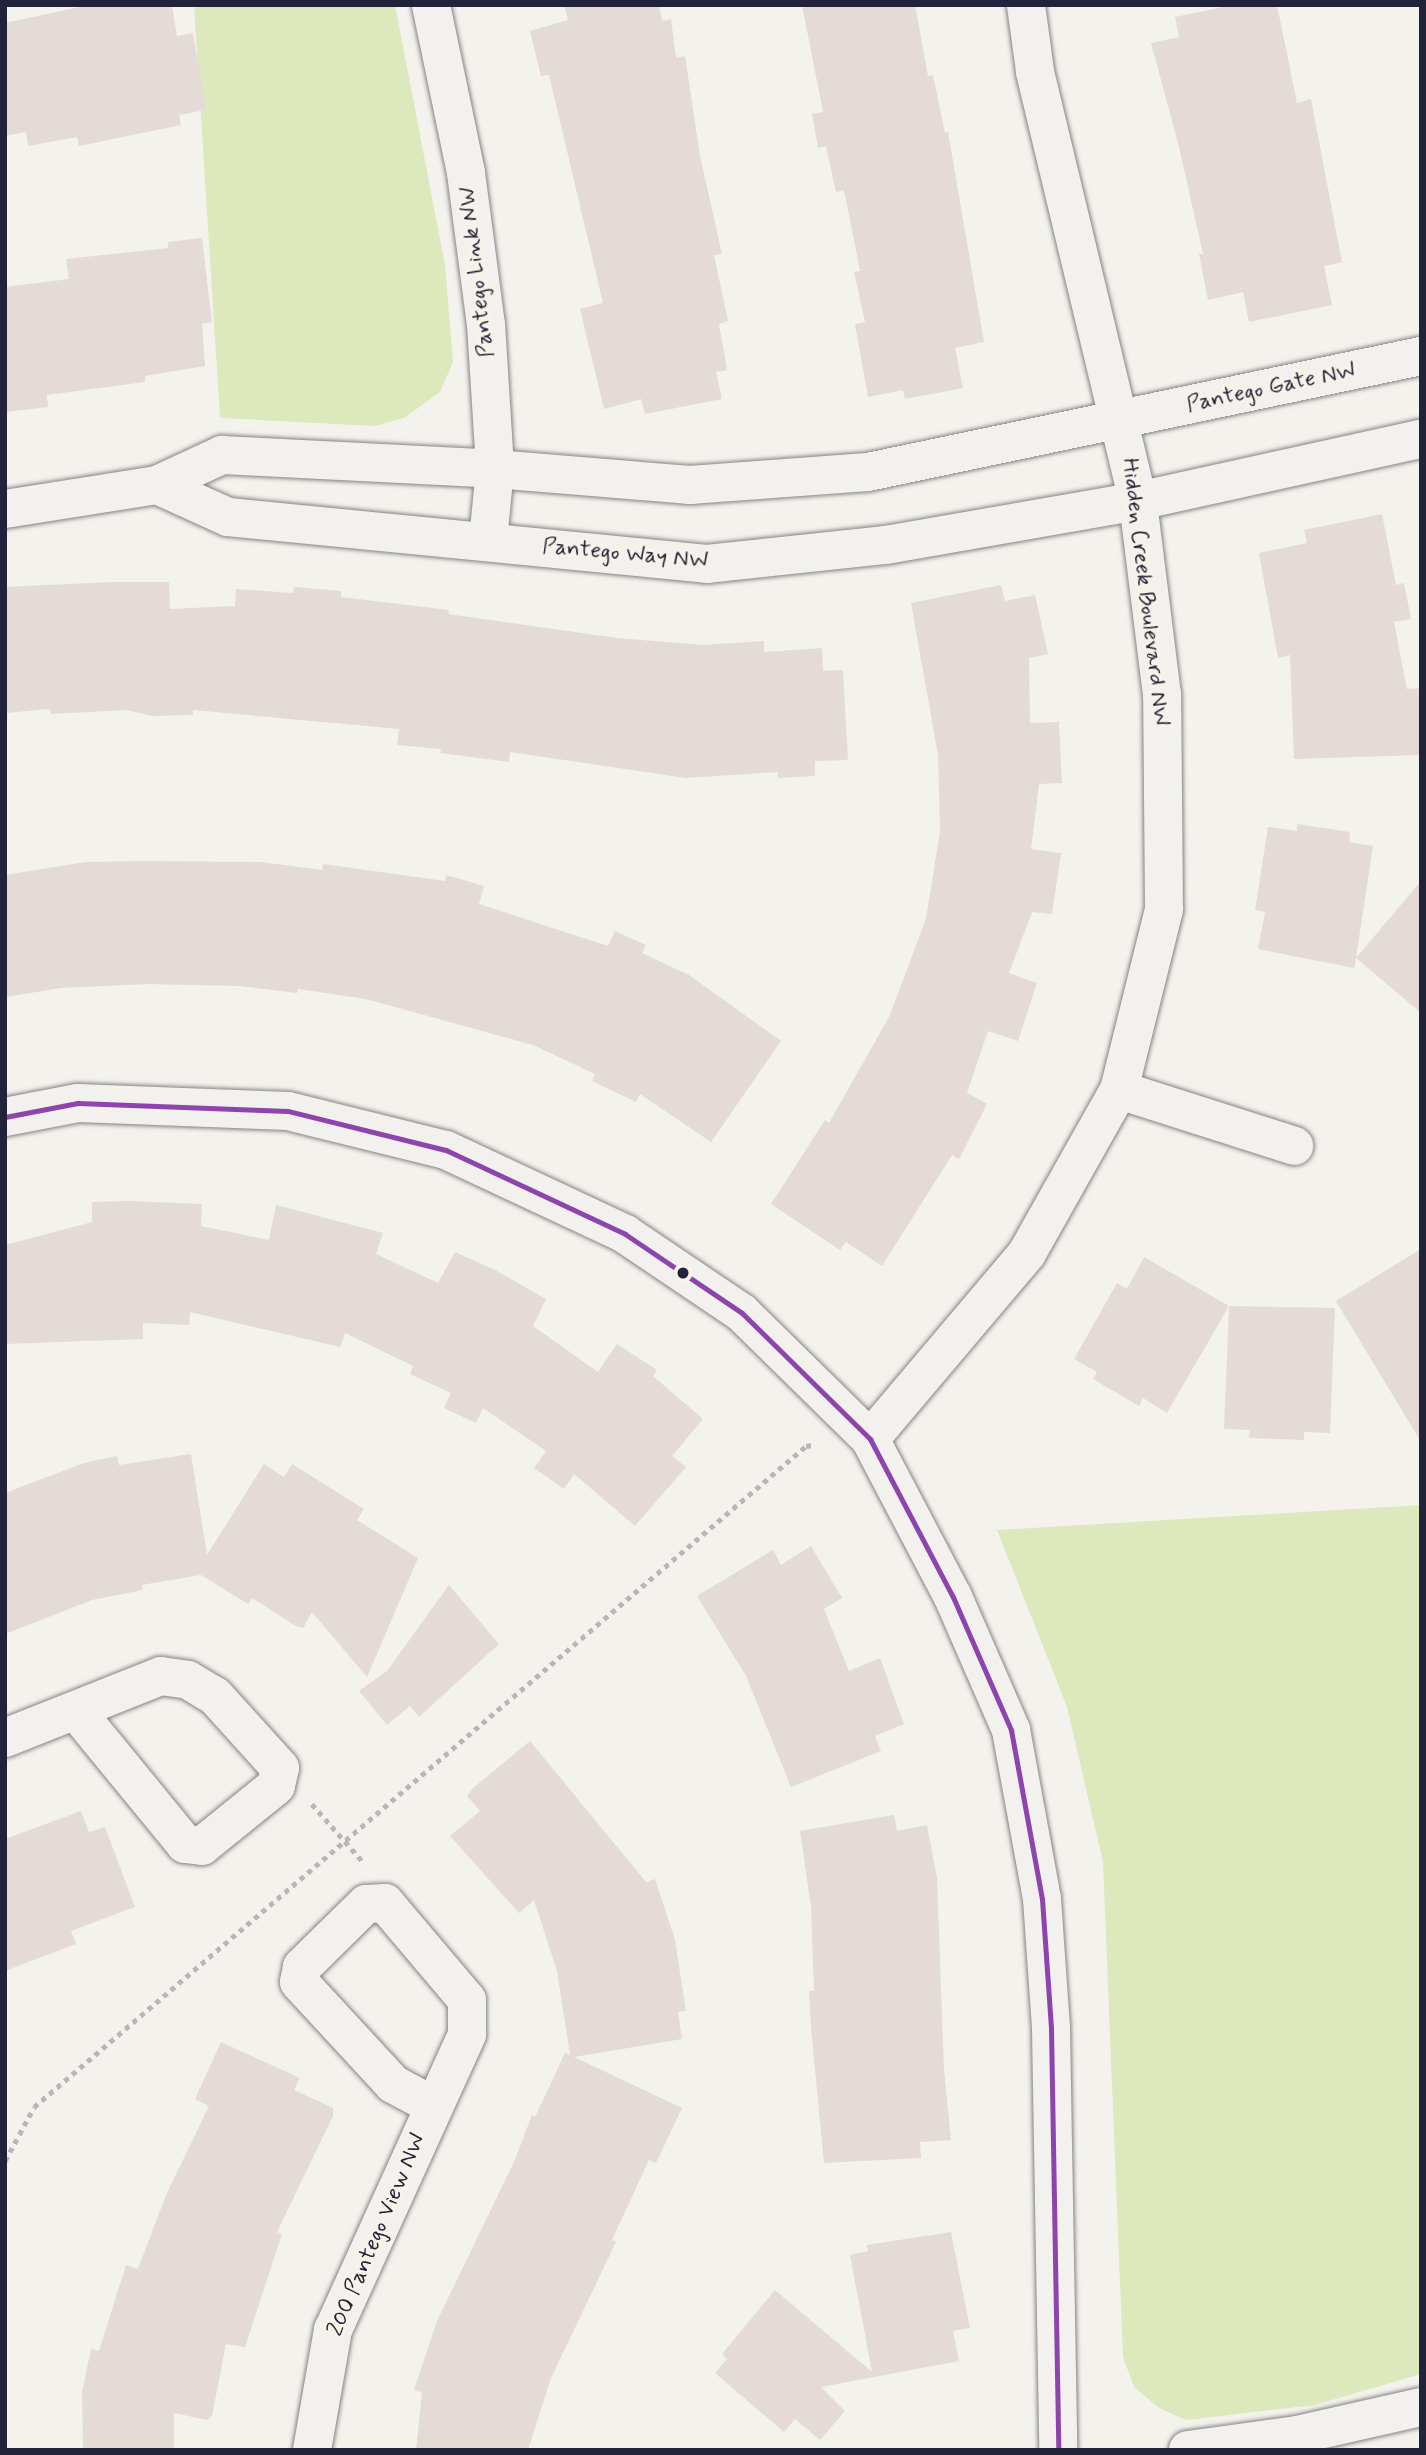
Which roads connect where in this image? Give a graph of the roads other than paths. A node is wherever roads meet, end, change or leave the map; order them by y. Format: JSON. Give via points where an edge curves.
{"nodes":[{"id":1,"x":431,"y":5,"type":"edge"},
{"id":2,"x":1026,"y":5,"type":"edge"},
{"id":3,"x":1421,"y":356,"type":"edge"},
{"id":4,"x":1121,"y":420,"type":"junction"},
{"id":5,"x":1421,"y":439,"type":"edge"},
{"id":6,"x":495,"y":468,"type":"junction"},
{"id":7,"x":157,"y":485,"type":"junction"},
{"id":8,"x":1138,"y":501,"type":"junction"},
{"id":9,"x":5,"y":509,"type":"edge"},
{"id":10,"x":488,"y":541,"type":"junction"},
{"id":11,"x":1119,"y":1090,"type":"junction"},
{"id":12,"x":5,"y":1117,"type":"edge"},
{"id":13,"x":1294,"y":1146,"type":"dead end"},
{"id":14,"x":870,"y":1439,"type":"junction"},
{"id":15,"x":76,"y":1711,"type":"junction"},
{"id":16,"x":5,"y":1738,"type":"edge"},
{"id":17,"x":432,"y":2105,"type":"junction"},
{"id":18,"x":1421,"y":2407,"type":"edge"},
{"id":19,"x":312,"y":2450,"type":"edge"},
{"id":20,"x":1058,"y":2450,"type":"edge"},
{"id":21,"x":1188,"y":2450,"type":"edge"}],
"edges":[{"from":1,"to":6,"type":"street","name":"Pantego Link NW","via":[[468,187],[486,324]]},
{"from":2,"to":4,"type":"street","name":"Hidden Creek Boulevard NW","via":[[1035,71]]},
{"from":3,"to":4,"type":"street","name":"Pantego Gate NW"},
{"from":4,"to":6,"type":"street","via":[[868,472],[690,485]]},
{"from":4,"to":8,"type":"street","name":"Hidden Creek Boulevard NW"},
{"from":5,"to":8,"type":"street"},
{"from":6,"to":7,"type":"street","via":[[222,454]]},
{"from":6,"to":10,"type":"street","name":"Pantego Link NW"},
{"from":7,"to":9,"type":"street"},
{"from":7,"to":10,"type":"street","name":"Pantego Way NW","via":[[228,517]]},
{"from":8,"to":10,"type":"street","name":"Pantego Way NW","via":[[886,545],[707,564]]},
{"from":8,"to":11,"type":"street","name":"Hidden Creek Boulevard NW","via":[[1162,695],[1164,909]]},
{"from":11,"to":13,"type":"street"},
{"from":11,"to":14,"type":"street","name":"Hidden Creek Boulevard NW","via":[[1027,1253]]},
{"from":12,"to":14,"type":"street","via":[[78,1103],[288,1111],[446,1150],[625,1234],[710,1291],[742,1313]]},
{"from":14,"to":20,"type":"street","via":[[953,1597],[1012,1730],[1042,1899],[1051,2029]]},
{"from":15,"to":15,"type":"street","via":[[185,1844],[202,1846],[276,1786],[279,1768],[215,1696],[188,1680],[160,1676]]},
{"from":15,"to":16,"type":"street"},
{"from":17,"to":17,"type":"street","name":"200 Pantego View NW","via":[[467,2034],[467,2000],[384,1903],[366,1905],[302,1967],[299,1982],[393,2084]]},
{"from":17,"to":19,"type":"street","name":"200 Pantego View NW","via":[[333,2330]]},
{"from":18,"to":21,"type":"street","via":[[1297,2435]]}]}
